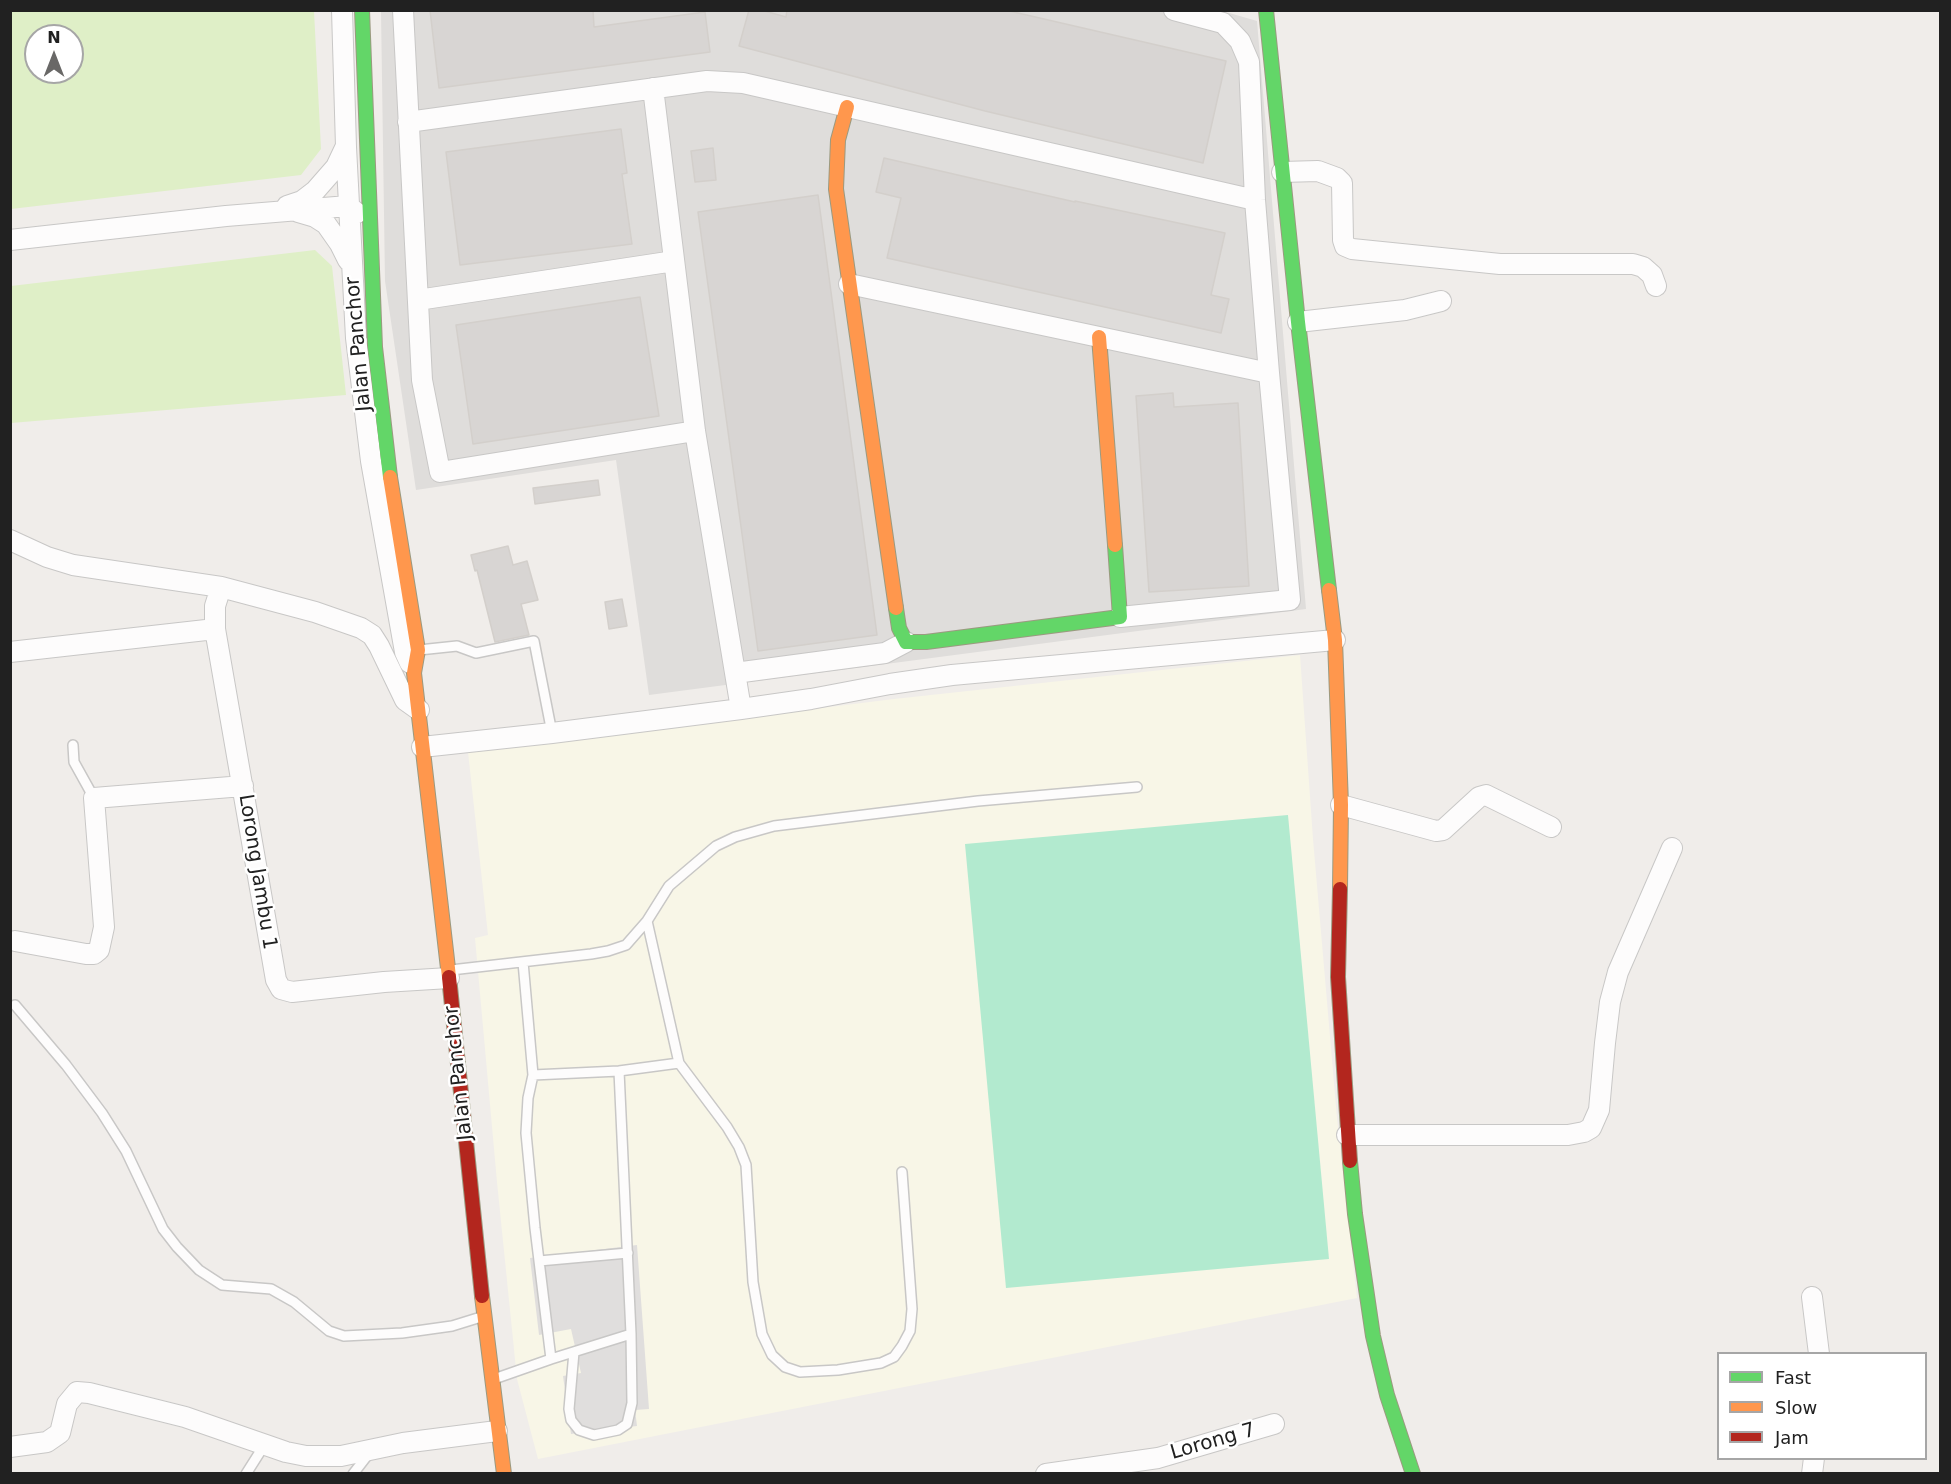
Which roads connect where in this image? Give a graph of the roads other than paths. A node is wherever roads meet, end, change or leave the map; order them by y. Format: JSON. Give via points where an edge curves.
{"nodes":[{"id":1,"x":342,"y":10,"type":"edge"},
{"id":2,"x":362,"y":10,"type":"edge"},
{"id":3,"x":403,"y":10,"type":"edge"},
{"id":4,"x":1174,"y":10,"type":"edge"},
{"id":5,"x":1266,"y":10,"type":"edge"},
{"id":6,"x":653,"y":88,"type":"junction"},
{"id":7,"x":847,"y":107,"type":"junction"},
{"id":8,"x":408,"y":122,"type":"junction"},
{"id":9,"x":346,"y":147,"type":"junction"},
{"id":10,"x":369,"y":167,"type":"junction"},
{"id":11,"x":1282,"y":172,"type":"junction"},
{"id":12,"x":1255,"y":200,"type":"junction"},
{"id":13,"x":348,"y":206,"type":"junction"},
{"id":14,"x":293,"y":211,"type":"junction"},
{"id":15,"x":271,"y":213,"type":"junction"},
{"id":16,"x":372,"y":238,"type":"junction"},
{"id":17,"x":10,"y":240,"type":"edge"},
{"id":18,"x":674,"y":261,"type":"junction"},
{"id":19,"x":352,"y":274,"type":"junction"},
{"id":20,"x":849,"y":284,"type":"junction"},
{"id":21,"x":1656,"y":286,"type":"dead end"},
{"id":22,"x":418,"y":300,"type":"junction"},
{"id":23,"x":1441,"y":301,"type":"dead end"},
{"id":24,"x":1298,"y":322,"type":"junction"},
{"id":25,"x":1099,"y":337,"type":"junction"},
{"id":26,"x":1269,"y":373,"type":"junction"},
{"id":27,"x":695,"y":431,"type":"junction"},
{"id":28,"x":10,"y":540,"type":"edge"},
{"id":29,"x":221,"y":587,"type":"junction"},
{"id":30,"x":1120,"y":617,"type":"junction"},
{"id":31,"x":215,"y":629,"type":"junction"},
{"id":32,"x":1335,"y":640,"type":"junction"},
{"id":33,"x":906,"y":642,"type":"junction"},
{"id":34,"x":10,"y":651,"type":"edge"},
{"id":35,"x":411,"y":651,"type":"junction"},
{"id":36,"x":414,"y":673,"type":"joint"},
{"id":37,"x":735,"y":673,"type":"junction"},
{"id":38,"x":741,"y":709,"type":"junction"},
{"id":39,"x":419,"y":710,"type":"junction"},
{"id":40,"x":552,"y":733,"type":"junction"},
{"id":41,"x":73,"y":745,"type":"dead end"},
{"id":42,"x":422,"y":747,"type":"junction"},
{"id":43,"x":243,"y":786,"type":"junction"},
{"id":44,"x":1137,"y":787,"type":"dead end"},
{"id":45,"x":93,"y":798,"type":"junction"},
{"id":46,"x":1341,"y":805,"type":"junction"},
{"id":47,"x":1551,"y":827,"type":"dead end"},
{"id":48,"x":1672,"y":848,"type":"dead end"},
{"id":49,"x":647,"y":921,"type":"junction"},
{"id":50,"x":15,"y":941,"type":"dead end"},
{"id":51,"x":523,"y":962,"type":"junction"},
{"id":52,"x":449,"y":974,"type":"junction"},
{"id":53,"x":15,"y":1005,"type":"dead end"},
{"id":54,"x":679,"y":1064,"type":"junction"},
{"id":55,"x":619,"y":1071,"type":"junction"},
{"id":56,"x":532,"y":1075,"type":"junction"},
{"id":57,"x":1347,"y":1135,"type":"junction"},
{"id":58,"x":902,"y":1172,"type":"dead end"},
{"id":59,"x":628,"y":1253,"type":"junction"},
{"id":60,"x":539,"y":1261,"type":"junction"},
{"id":61,"x":1812,"y":1297,"type":"dead end"},
{"id":62,"x":484,"y":1316,"type":"junction"},
{"id":63,"x":631,"y":1334,"type":"junction"},
{"id":64,"x":574,"y":1352,"type":"junction"},
{"id":65,"x":1819,"y":1352,"type":"edge"},
{"id":66,"x":551,"y":1359,"type":"junction"},
{"id":67,"x":492,"y":1379,"type":"junction"},
{"id":68,"x":1274,"y":1424,"type":"dead end"},
{"id":69,"x":497,"y":1431,"type":"junction"},
{"id":70,"x":265,"y":1444,"type":"junction"},
{"id":71,"x":10,"y":1447,"type":"edge"},
{"id":72,"x":371,"y":1450,"type":"junction"},
{"id":73,"x":246,"y":1473,"type":"edge"},
{"id":74,"x":352,"y":1473,"type":"edge"},
{"id":75,"x":504,"y":1473,"type":"edge"},
{"id":76,"x":1046,"y":1473,"type":"edge"},
{"id":77,"x":1413,"y":1473,"type":"edge"}],
"edges":[{"from":1,"to":9,"type":"street","name":"Jalan Panchor"},
{"from":2,"to":10,"type":"street","name":"Jalan Panchor"},
{"from":3,"to":8,"type":"street"},
{"from":4,"to":12,"type":"street","via":[[1223,23],[1240,41],[1249,62]]},
{"from":5,"to":11,"type":"street"},
{"from":6,"to":7,"type":"street","via":[[706,81],[743,83]]},
{"from":6,"to":8,"type":"street"},
{"from":6,"to":18,"type":"street"},
{"from":7,"to":12,"type":"street"},
{"from":7,"to":20,"type":"street","via":[[838,140],[836,189]]},
{"from":8,"to":22,"type":"street"},
{"from":9,"to":13,"type":"street","name":"Jalan Panchor"},
{"from":9,"to":15,"type":"street","via":[[336,167],[315,191],[302,201]]},
{"from":10,"to":13,"type":"street"},
{"from":10,"to":16,"type":"street","name":"Jalan Panchor"},
{"from":11,"to":21,"type":"street","via":[[1318,171],[1342,183],[1343,240],[1352,249],[1500,264],[1633,264],[1652,275]]},
{"from":11,"to":24,"type":"street"},
{"from":12,"to":26,"type":"street"},
{"from":13,"to":14,"type":"street"},
{"from":13,"to":16,"type":"street","via":[[363,219]]},
{"from":13,"to":19,"type":"street","name":"Jalan Panchor"},
{"from":14,"to":15,"type":"street"},
{"from":14,"to":19,"type":"street","via":[[326,224],[340,244]]},
{"from":15,"to":17,"type":"street"},
{"from":16,"to":35,"type":"street","name":"Jalan Panchor","via":[[375,347]]},
{"from":18,"to":22,"type":"street"},
{"from":18,"to":27,"type":"street"},
{"from":19,"to":35,"type":"street","name":"Jalan Panchor","via":[[371,461]]},
{"from":20,"to":25,"type":"street"},
{"from":20,"to":33,"type":"street","via":[[899,628]]},
{"from":22,"to":27,"type":"street","via":[[422,380],[440,472]]},
{"from":23,"to":24,"type":"street","via":[[1396,311]]},
{"from":24,"to":32,"type":"street"},
{"from":25,"to":26,"type":"street"},
{"from":25,"to":30,"type":"street"},
{"from":26,"to":30,"type":"street","via":[[1290,600]]},
{"from":27,"to":37,"type":"street"},
{"from":28,"to":29,"type":"street","via":[[73,565]]},
{"from":29,"to":31,"type":"street","name":"Lorong Jambu 1","via":[[214,606]]},
{"from":29,"to":39,"type":"street","via":[[361,628],[379,646],[405,700]]},
{"from":30,"to":33,"type":"street"},
{"from":31,"to":34,"type":"street"},
{"from":31,"to":43,"type":"street","name":"Lorong Jambu 1"},
{"from":32,"to":38,"type":"street","via":[[952,675]]},
{"from":32,"to":46,"type":"street"},
{"from":33,"to":37,"type":"street","via":[[885,653]]},
{"from":35,"to":36,"type":"street","name":"Jalan Panchor"},
{"from":35,"to":40,"type":"lane","via":[[457,646],[476,653],[534,641]]},
{"from":36,"to":39,"type":"street","name":"Jalan Panchor"},
{"from":37,"to":38,"type":"street"},
{"from":38,"to":40,"type":"street"},
{"from":39,"to":42,"type":"street","name":"Jalan Panchor"},
{"from":40,"to":42,"type":"street"},
{"from":41,"to":45,"type":"lane","via":[[74,762]]},
{"from":42,"to":52,"type":"street","name":"Jalan Panchor"},
{"from":43,"to":45,"type":"street"},
{"from":43,"to":52,"type":"street","name":"Lorong Jambu 1","via":[[272,964],[281,988],[292,992]]},
{"from":44,"to":49,"type":"lane","via":[[978,801],[763,829],[716,846],[669,886]]},
{"from":45,"to":50,"type":"street","via":[[104,927],[99,950],[86,954]]},
{"from":46,"to":47,"type":"street","via":[[1436,831],[1443,830],[1486,795]]},
{"from":46,"to":57,"type":"street","via":[[1338,977]]},
{"from":48,"to":57,"type":"street","via":[[1618,972],[1610,1002],[1599,1110],[1591,1128],[1568,1135]]},
{"from":49,"to":51,"type":"lane","via":[[626,945],[608,951]]},
{"from":49,"to":54,"type":"lane"},
{"from":51,"to":52,"type":"lane"},
{"from":51,"to":56,"type":"lane"},
{"from":52,"to":62,"type":"street","name":"Jalan Panchor"},
{"from":53,"to":62,"type":"lane","via":[[102,1113],[126,1150],[163,1228],[199,1270],[222,1285],[272,1288],[329,1331],[344,1336],[452,1326]]},
{"from":54,"to":55,"type":"lane"},
{"from":54,"to":58,"type":"lane","via":[[740,1147],[746,1166],[753,1282],[762,1334],[772,1355],[785,1367],[801,1372],[881,1364],[894,1357],[902,1346],[910,1331],[912,1309]]},
{"from":55,"to":56,"type":"lane"},
{"from":55,"to":59,"type":"lane"},
{"from":56,"to":60,"type":"lane","via":[[526,1133]]},
{"from":57,"to":77,"type":"street","via":[[1373,1336],[1387,1395]]},
{"from":59,"to":60,"type":"lane"},
{"from":59,"to":63,"type":"lane"},
{"from":60,"to":66,"type":"lane"},
{"from":61,"to":65,"type":"street"},
{"from":62,"to":67,"type":"street","name":"Jalan Panchor"},
{"from":63,"to":64,"type":"lane"},
{"from":63,"to":64,"type":"lane","via":[[632,1410],[627,1424],[618,1430],[594,1435],[579,1430],[572,1420],[569,1409]]},
{"from":64,"to":66,"type":"lane"},
{"from":66,"to":67,"type":"lane"},
{"from":67,"to":69,"type":"street","name":"Jalan Panchor"},
{"from":68,"to":76,"type":"street","name":"Lorong 7","via":[[1158,1458]]},
{"from":69,"to":72,"type":"street"},
{"from":69,"to":75,"type":"street","name":"Jalan Panchor"},
{"from":70,"to":71,"type":"street","via":[[185,1417],[77,1392],[67,1404],[60,1432],[47,1442]]},
{"from":70,"to":72,"type":"street","via":[[306,1456],[341,1456]]},
{"from":70,"to":73,"type":"lane"},
{"from":72,"to":74,"type":"lane"}]}
